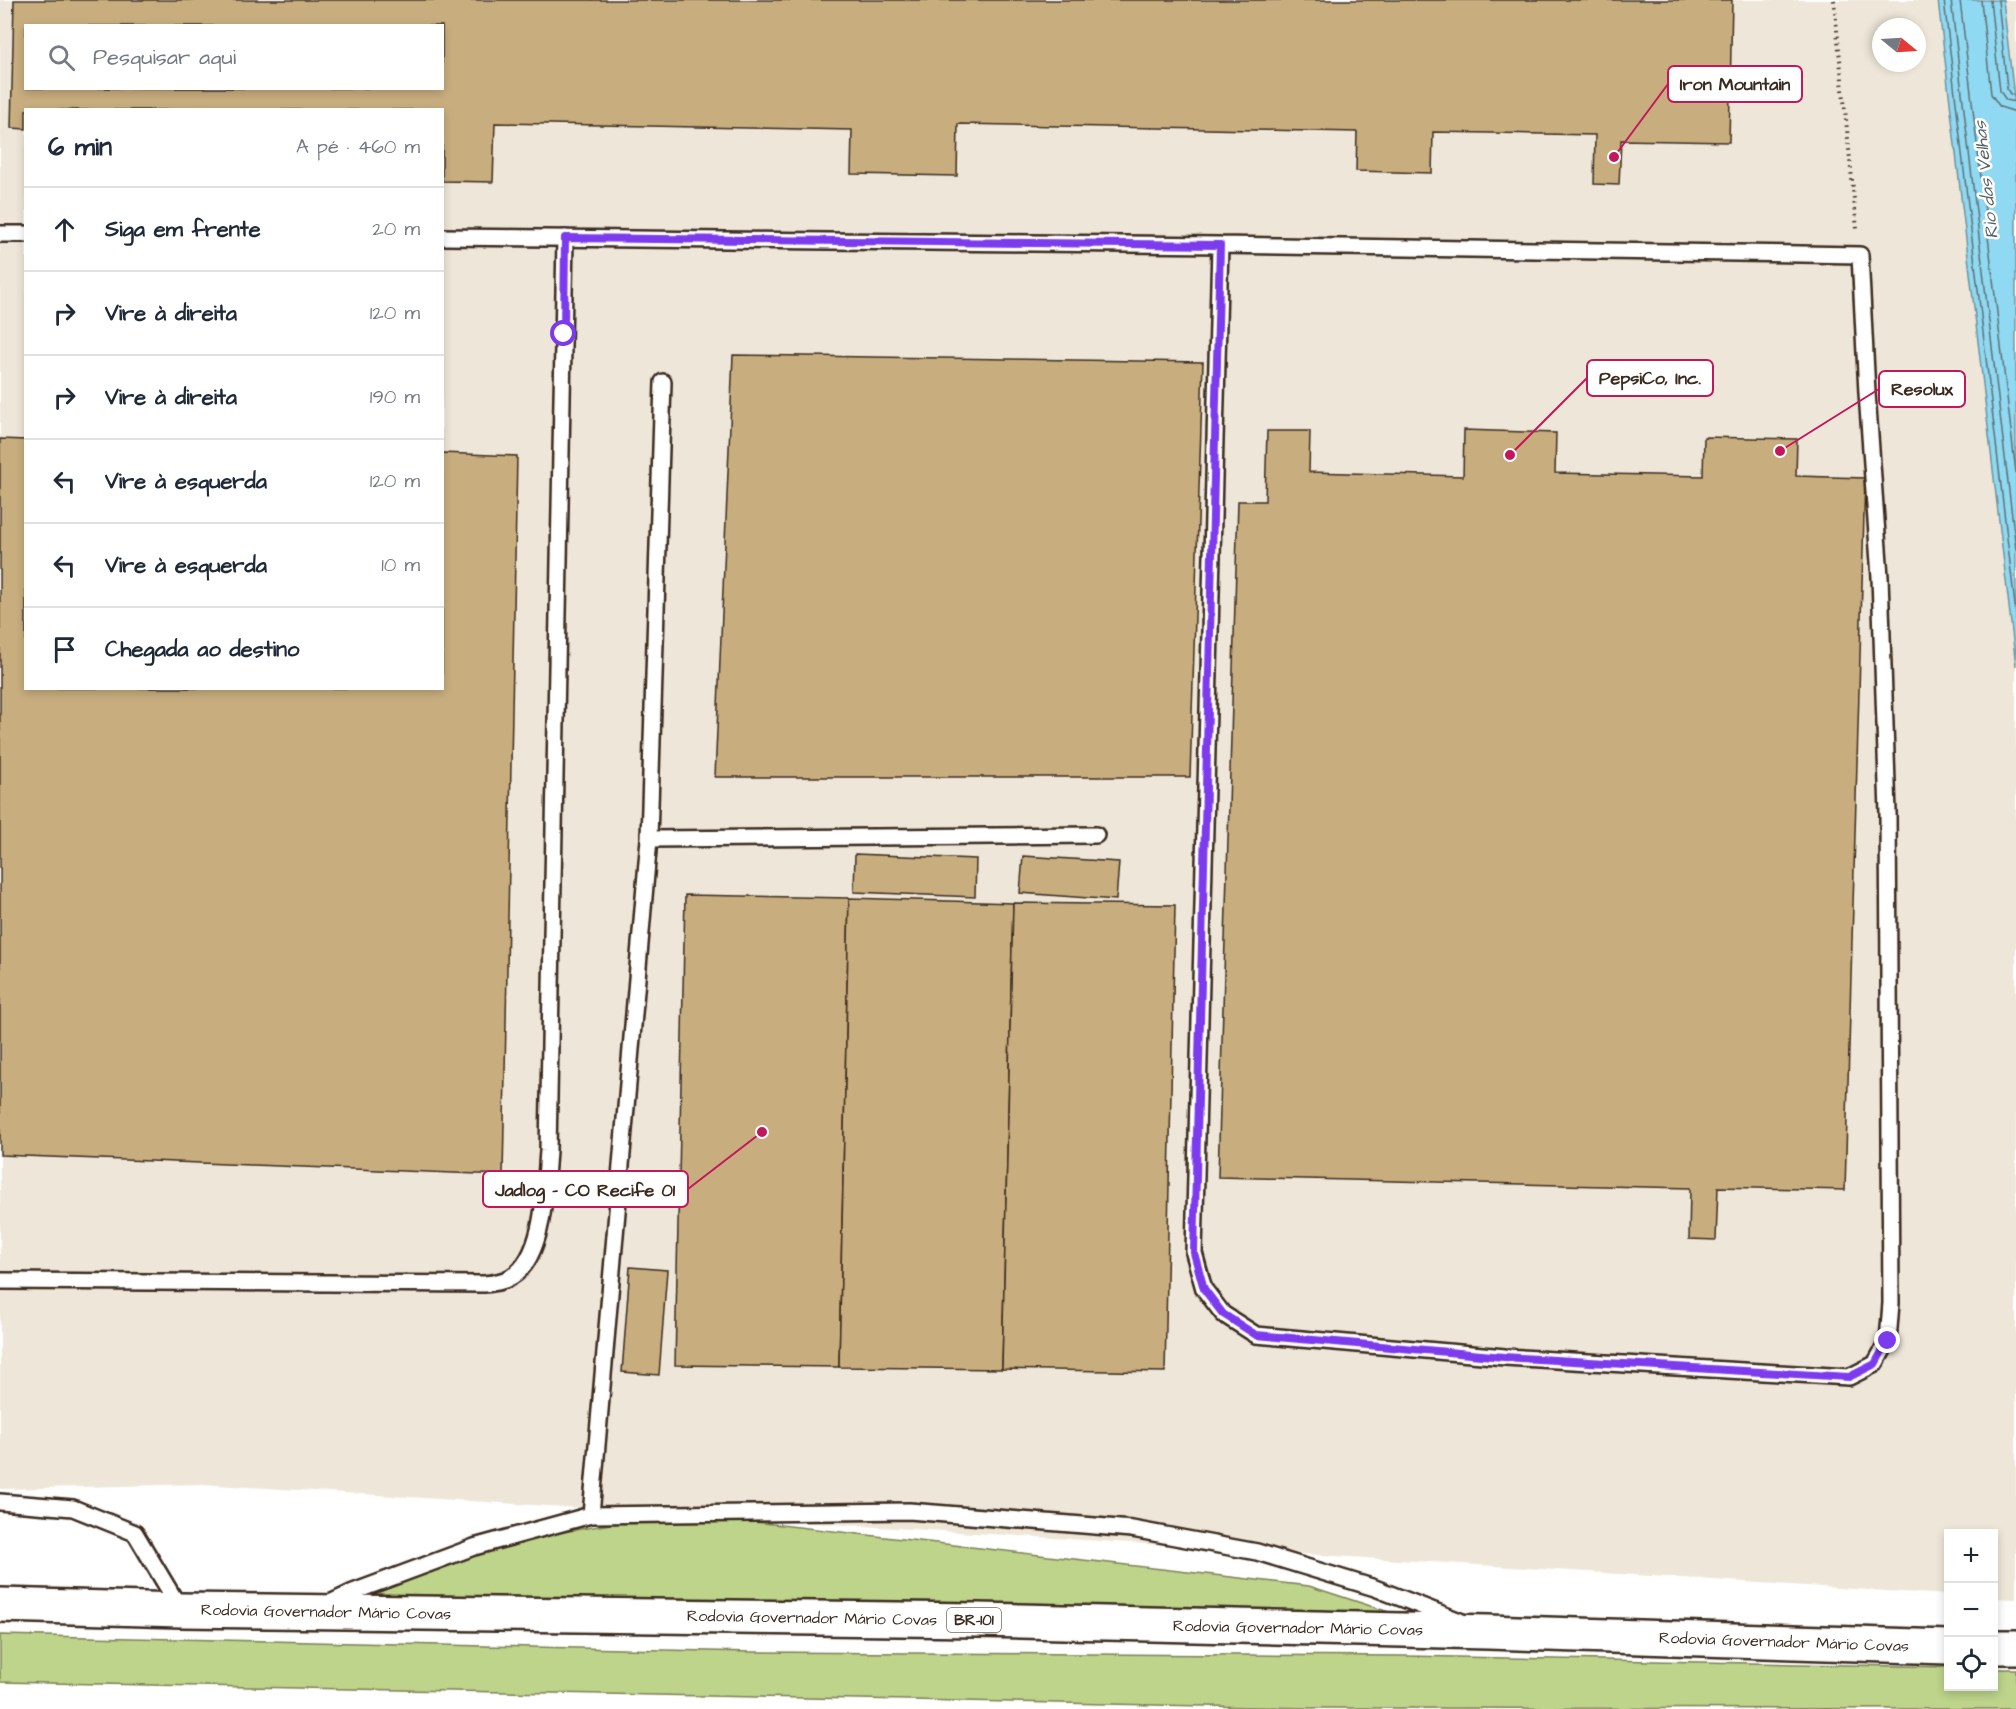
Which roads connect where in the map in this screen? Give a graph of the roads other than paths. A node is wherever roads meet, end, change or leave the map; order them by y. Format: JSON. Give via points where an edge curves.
{"nodes":[{"id":1,"x":0,"y":234,"type":"edge"},
{"id":2,"x":24,"y":234,"type":"edge"},
{"id":3,"x":444,"y":237,"type":"edge"},
{"id":4,"x":565,"y":238,"type":"junction"},
{"id":5,"x":1220,"y":245,"type":"junction"},
{"id":6,"x":663,"y":382,"type":"dead end"},
{"id":7,"x":1096,"y":835,"type":"dead end"},
{"id":8,"x":649,"y":838,"type":"junction"},
{"id":9,"x":0,"y":1281,"type":"edge"},
{"id":10,"x":0,"y":1502,"type":"edge"},
{"id":11,"x":591,"y":1515,"type":"junction"},
{"id":12,"x":0,"y":1605,"type":"edge"},
{"id":13,"x":182,"y":1610,"type":"junction"},
{"id":14,"x":312,"y":1612,"type":"junction"},
{"id":15,"x":1488,"y":1632,"type":"junction"},
{"id":16,"x":1944,"y":1647,"type":"edge"},
{"id":17,"x":1998,"y":1647,"type":"edge"},
{"id":18,"x":2016,"y":1647,"type":"edge"}],
"edges":[{"from":1,"to":2,"type":"lane"},
{"from":3,"to":4,"type":"lane"},
{"from":4,"to":5,"type":"lane"},
{"from":4,"to":9,"type":"lane","via":[[548,1152],[535,1245],[513,1277],[484,1284]]},
{"from":5,"to":5,"type":"lane","via":[[1860,255],[1880,577],[1888,813],[1891,1303],[1888,1341],[1875,1364],[1849,1377],[1504,1357],[1256,1335],[1223,1314],[1204,1289],[1194,1253]]},
{"from":6,"to":8,"type":"lane"},
{"from":7,"to":8,"type":"lane"},
{"from":8,"to":11,"type":"lane"},
{"from":10,"to":13,"type":"lane","via":[[73,1508],[135,1533]]},
{"from":11,"to":14,"type":"lane","via":[[474,1547],[352,1592]]},
{"from":11,"to":15,"type":"lane","via":[[909,1511],[1132,1529],[1257,1552],[1375,1588]]},
{"from":12,"to":13,"type":"highway","name":"Rodovia Governador Mário Covas","number":"BR-101"},
{"from":13,"to":14,"type":"highway","name":"Rodovia Governador Mário Covas","number":"BR-101"},
{"from":14,"to":15,"type":"highway","name":"Rodovia Governador Mário Covas","number":"BR-101","via":[[978,1620]]},
{"from":15,"to":16,"type":"highway","name":"Rodovia Governador Mário Covas","number":"BR-101"},
{"from":17,"to":18,"type":"highway"}]}
